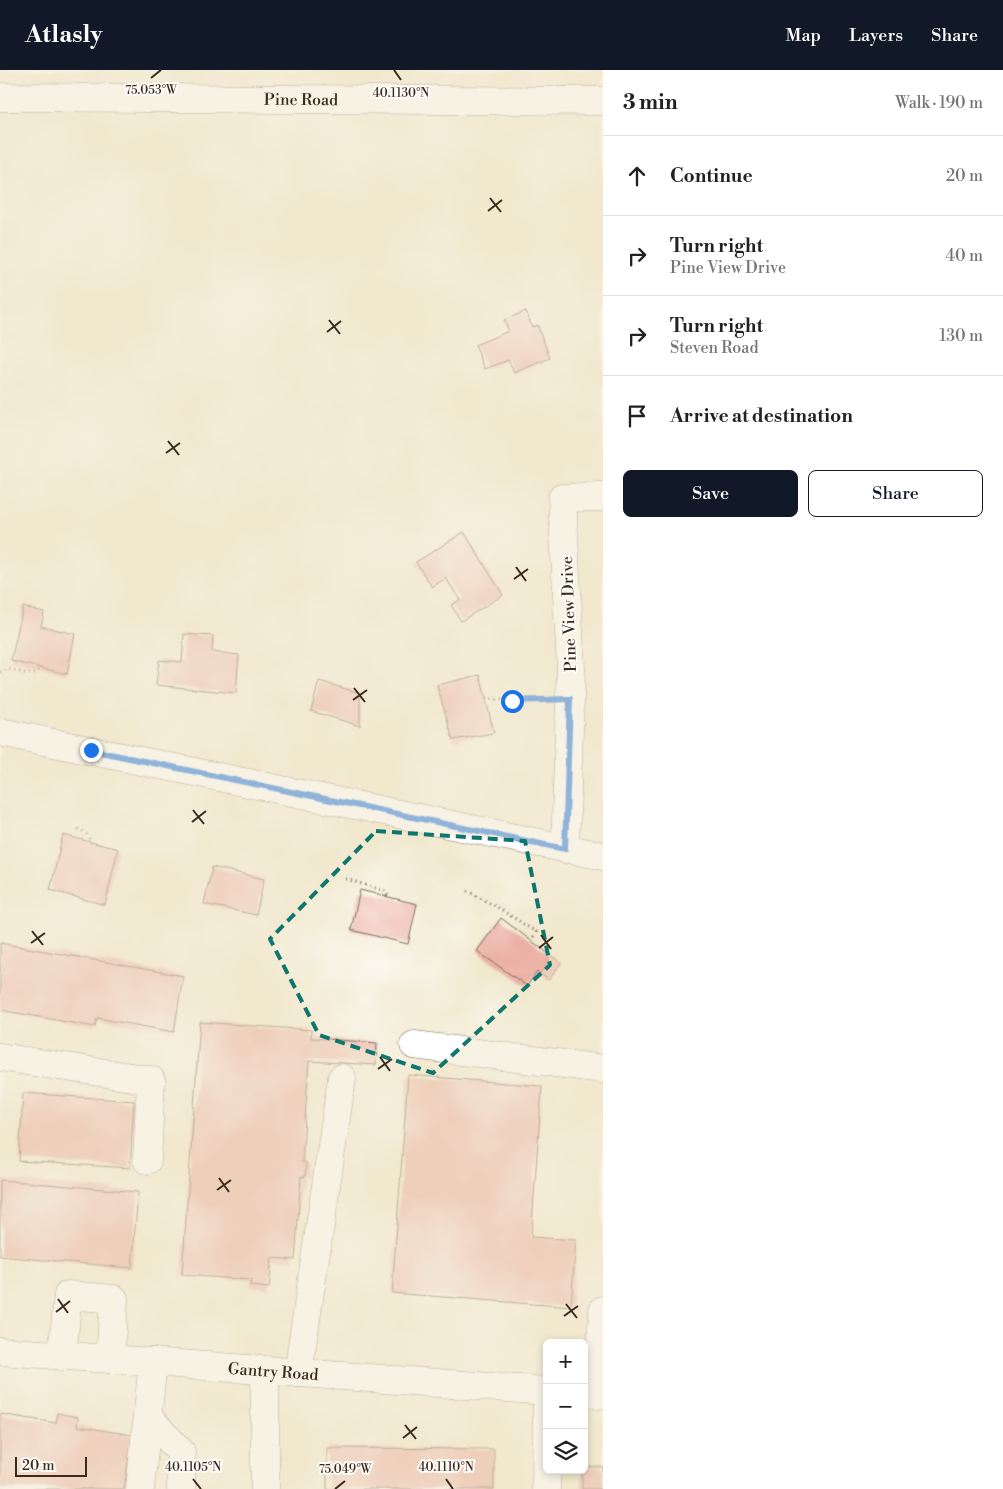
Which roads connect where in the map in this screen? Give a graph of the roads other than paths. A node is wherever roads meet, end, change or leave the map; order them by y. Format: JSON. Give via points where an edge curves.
{"nodes":[{"id":1,"x":0,"y":97,"type":"edge"},
{"id":2,"x":603,"y":101,"type":"edge"},
{"id":3,"x":603,"y":497,"type":"edge"},
{"id":4,"x":0,"y":732,"type":"edge"},
{"id":5,"x":565,"y":849,"type":"junction"},
{"id":6,"x":603,"y":856,"type":"edge"},
{"id":7,"x":414,"y":1045,"type":"dead end"},
{"id":8,"x":0,"y":1057,"type":"edge"},
{"id":9,"x":603,"y":1068,"type":"edge"},
{"id":10,"x":342,"y":1078,"type":"dead end"},
{"id":11,"x":147,"y":1160,"type":"dead end"},
{"id":12,"x":603,"y":1310,"type":"edge"},
{"id":13,"x":0,"y":1351,"type":"edge"},
{"id":14,"x":62,"y":1356,"type":"junction"},
{"id":15,"x":110,"y":1359,"type":"junction"},
{"id":16,"x":153,"y":1362,"type":"junction"},
{"id":17,"x":265,"y":1370,"type":"junction"},
{"id":18,"x":298,"y":1373,"type":"junction"},
{"id":19,"x":543,"y":1391,"type":"edge"},
{"id":20,"x":595,"y":1395,"type":"edge"},
{"id":21,"x":148,"y":1416,"type":"junction"},
{"id":22,"x":547,"y":1429,"type":"edge"},
{"id":23,"x":140,"y":1489,"type":"edge"},
{"id":24,"x":181,"y":1489,"type":"edge"},
{"id":25,"x":265,"y":1489,"type":"edge"},
{"id":26,"x":546,"y":1489,"type":"edge"}],
"edges":[{"from":1,"to":2,"type":"street","name":"Pine Road"},
{"from":3,"to":5,"type":"street","name":"Pine View Drive","via":[[562,498],[571,669]]},
{"from":4,"to":5,"type":"street"},
{"from":5,"to":6,"type":"street"},
{"from":7,"to":9,"type":"street"},
{"from":8,"to":11,"type":"street","via":[[152,1080]]},
{"from":10,"to":18,"type":"street"},
{"from":12,"to":20,"type":"street"},
{"from":13,"to":14,"type":"street","name":"Gantry Road"},
{"from":14,"to":15,"type":"street","name":"Gantry Road"},
{"from":14,"to":15,"type":"street","via":[[68,1295],[114,1298]]},
{"from":15,"to":16,"type":"street","name":"Gantry Road"},
{"from":16,"to":17,"type":"street","name":"Gantry Road"},
{"from":16,"to":21,"type":"street"},
{"from":17,"to":18,"type":"street","name":"Gantry Road"},
{"from":17,"to":25,"type":"street"},
{"from":18,"to":19,"type":"street","name":"Gantry Road"},
{"from":21,"to":23,"type":"street"},
{"from":21,"to":24,"type":"street","via":[[181,1452]]},
{"from":22,"to":26,"type":"street"}]}
